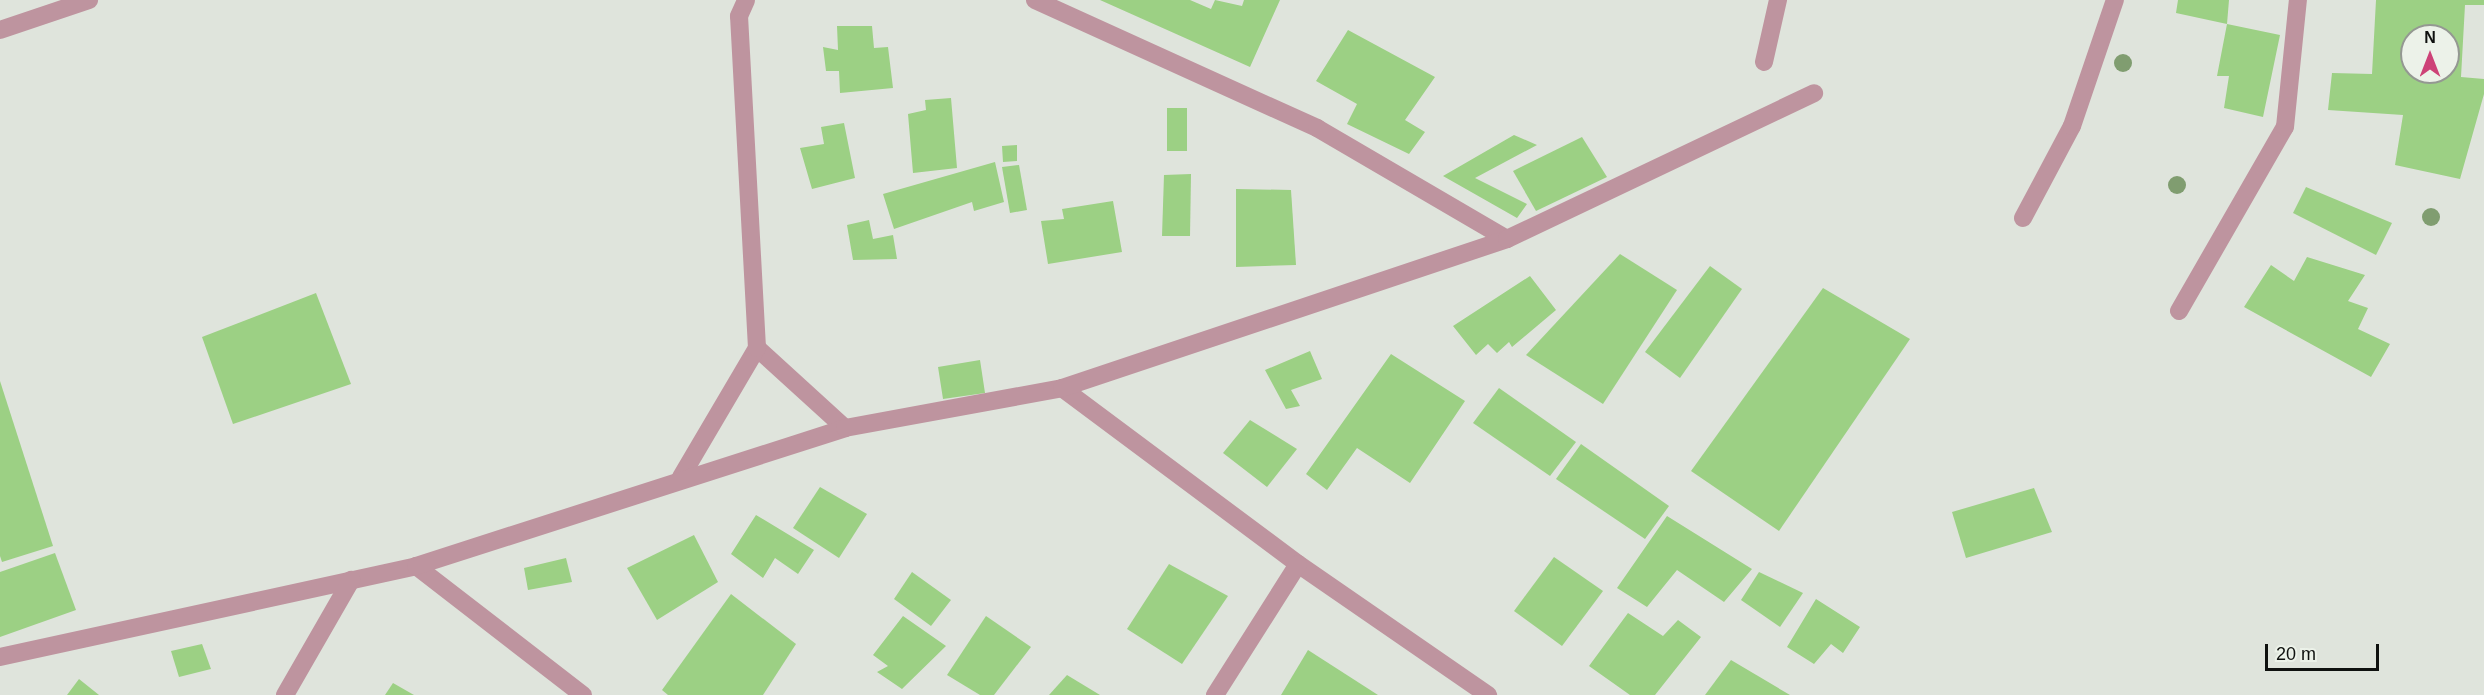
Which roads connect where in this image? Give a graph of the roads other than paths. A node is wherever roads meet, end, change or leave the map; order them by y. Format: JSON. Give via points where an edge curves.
{"nodes":[{"id":1,"x":89,"y":0,"type":"edge"},
{"id":2,"x":1035,"y":0,"type":"edge"},
{"id":3,"x":1778,"y":0,"type":"edge"},
{"id":4,"x":2115,"y":0,"type":"edge"},
{"id":5,"x":2298,"y":0,"type":"edge"},
{"id":6,"x":738,"y":5,"type":"edge"},
{"id":7,"x":0,"y":30,"type":"edge"},
{"id":8,"x":1764,"y":62,"type":"dead end"},
{"id":9,"x":1814,"y":93,"type":"dead end"},
{"id":10,"x":2023,"y":218,"type":"dead end"},
{"id":11,"x":1507,"y":239,"type":"junction"},
{"id":12,"x":2179,"y":311,"type":"dead end"},
{"id":13,"x":757,"y":348,"type":"junction"},
{"id":14,"x":1062,"y":388,"type":"junction"},
{"id":15,"x":846,"y":428,"type":"junction"},
{"id":16,"x":681,"y":477,"type":"junction"},
{"id":17,"x":1298,"y":564,"type":"junction"},
{"id":18,"x":416,"y":566,"type":"junction"},
{"id":19,"x":351,"y":580,"type":"junction"},
{"id":20,"x":0,"y":657,"type":"edge"},
{"id":21,"x":285,"y":695,"type":"edge"},
{"id":22,"x":584,"y":695,"type":"edge"},
{"id":23,"x":1215,"y":695,"type":"edge"},
{"id":24,"x":1488,"y":695,"type":"edge"}],
"edges":[{"from":1,"to":7,"type":"street"},
{"from":2,"to":11,"type":"street","via":[[1317,128]]},
{"from":3,"to":8,"type":"street"},
{"from":4,"to":10,"type":"street","via":[[2072,126]]},
{"from":5,"to":12,"type":"street","via":[[2285,127]]},
{"from":6,"to":13,"type":"street"},
{"from":9,"to":11,"type":"street"},
{"from":11,"to":14,"type":"street"},
{"from":13,"to":15,"type":"street"},
{"from":13,"to":16,"type":"street"},
{"from":14,"to":15,"type":"street"},
{"from":14,"to":17,"type":"street"},
{"from":15,"to":16,"type":"street"},
{"from":16,"to":18,"type":"street"},
{"from":17,"to":23,"type":"street"},
{"from":17,"to":24,"type":"street"},
{"from":18,"to":19,"type":"street"},
{"from":18,"to":22,"type":"street"},
{"from":19,"to":20,"type":"street"},
{"from":19,"to":21,"type":"street"}]}
